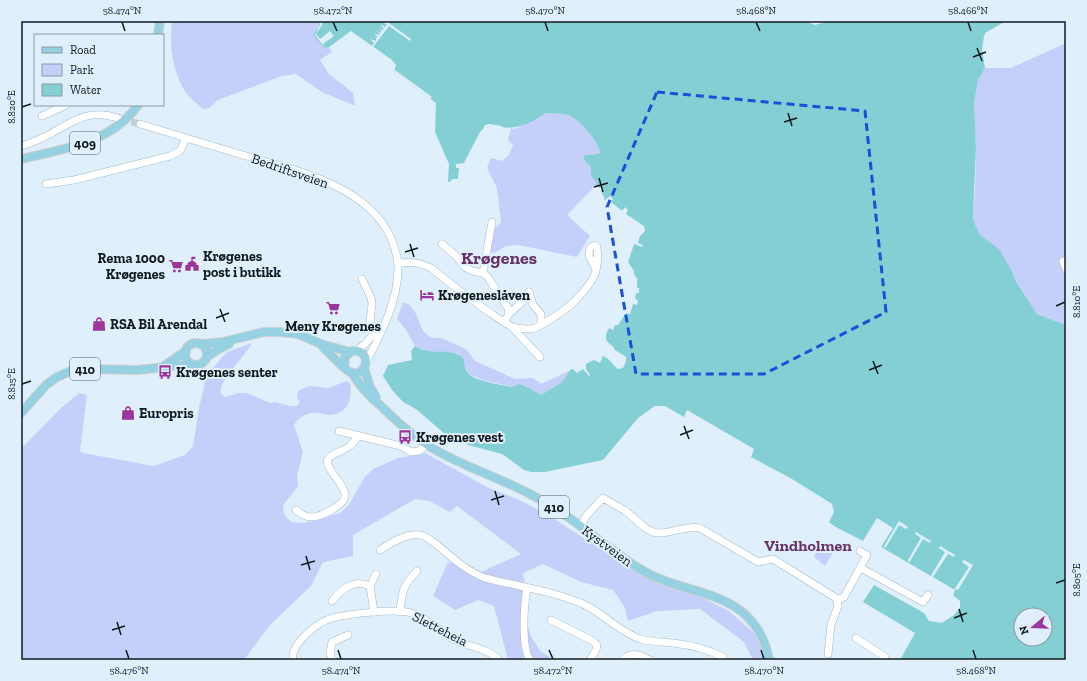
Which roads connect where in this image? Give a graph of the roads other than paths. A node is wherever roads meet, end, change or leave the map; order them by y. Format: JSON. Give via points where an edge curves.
{"nodes":[{"id":1,"x":160,"y":21,"type":"edge"},
{"id":2,"x":158,"y":34,"type":"edge"},
{"id":3,"x":64,"y":106,"type":"edge"},
{"id":4,"x":137,"y":106,"type":"edge"},
{"id":5,"x":42,"y":116,"type":"dead end"},
{"id":6,"x":118,"y":118,"type":"tunnel mouth"},
{"id":7,"x":140,"y":124,"type":"tunnel mouth"},
{"id":8,"x":186,"y":138,"type":"junction"},
{"id":9,"x":21,"y":146,"type":"edge"},
{"id":10,"x":21,"y":159,"type":"edge"},
{"id":11,"x":46,"y":184,"type":"dead end"},
{"id":12,"x":492,"y":222,"type":"dead end"},
{"id":13,"x":442,"y":244,"type":"dead end"},
{"id":14,"x":1063,"y":261,"type":"dead end"},
{"id":15,"x":398,"y":263,"type":"junction"},
{"id":16,"x":596,"y":269,"type":"dead end"},
{"id":17,"x":1066,"y":269,"type":"edge"},
{"id":18,"x":483,"y":273,"type":"junction"},
{"id":19,"x":362,"y":279,"type":"dead end"},
{"id":20,"x":509,"y":314,"type":"junction"},
{"id":21,"x":388,"y":315,"type":"junction"},
{"id":22,"x":504,"y":322,"type":"junction"},
{"id":23,"x":541,"y":324,"type":"junction"},
{"id":24,"x":512,"y":326,"type":"junction"},
{"id":25,"x":375,"y":334,"type":"junction"},
{"id":26,"x":238,"y":339,"type":"junction"},
{"id":27,"x":202,"y":344,"type":"junction"},
{"id":28,"x":321,"y":344,"type":"junction"},
{"id":29,"x":186,"y":351,"type":"junction"},
{"id":30,"x":353,"y":351,"type":"junction"},
{"id":31,"x":207,"y":357,"type":"junction"},
{"id":32,"x":540,"y":357,"type":"dead end"},
{"id":33,"x":191,"y":364,"type":"junction"},
{"id":34,"x":365,"y":365,"type":"junction"},
{"id":35,"x":164,"y":366,"type":"junction"},
{"id":36,"x":344,"y":367,"type":"junction"},
{"id":37,"x":352,"y":373,"type":"junction"},
{"id":38,"x":377,"y":402,"type":"junction"},
{"id":39,"x":21,"y":413,"type":"edge"},
{"id":40,"x":339,"y":431,"type":"dead end"},
{"id":41,"x":358,"y":436,"type":"junction"},
{"id":42,"x":426,"y":445,"type":"junction"},
{"id":43,"x":296,"y":510,"type":"dead end"},
{"id":44,"x":581,"y":526,"type":"junction"},
{"id":45,"x":380,"y":550,"type":"dead end"},
{"id":46,"x":860,"y":551,"type":"dead end"},
{"id":47,"x":861,"y":568,"type":"junction"},
{"id":48,"x":417,"y":571,"type":"dead end"},
{"id":49,"x":376,"y":574,"type":"dead end"},
{"id":50,"x":370,"y":586,"type":"junction"},
{"id":51,"x":527,"y":588,"type":"junction"},
{"id":52,"x":928,"y":595,"type":"dead end"},
{"id":53,"x":837,"y":600,"type":"junction"},
{"id":54,"x":332,"y":601,"type":"dead end"},
{"id":55,"x":400,"y":611,"type":"junction"},
{"id":56,"x":374,"y":612,"type":"junction"},
{"id":57,"x":551,"y":620,"type":"dead end"},
{"id":58,"x":348,"y":635,"type":"dead end"},
{"id":59,"x":856,"y":638,"type":"dead end"},
{"id":60,"x":828,"y":654,"type":"dead end"},
{"id":61,"x":723,"y":657,"type":"dead end"},
{"id":62,"x":886,"y":657,"type":"dead end"},
{"id":63,"x":293,"y":660,"type":"edge"},
{"id":64,"x":333,"y":660,"type":"edge"},
{"id":65,"x":499,"y":660,"type":"edge"},
{"id":66,"x":530,"y":660,"type":"edge"},
{"id":67,"x":590,"y":660,"type":"edge"},
{"id":68,"x":623,"y":660,"type":"edge"},
{"id":69,"x":650,"y":660,"type":"edge"},
{"id":70,"x":769,"y":660,"type":"edge"}],
"edges":[{"from":1,"to":2,"type":"main road"},
{"from":3,"to":5,"type":"street"},
{"from":4,"to":10,"type":"main road","number":"409","via":[[120,124],[99,138]]},
{"from":6,"to":9,"type":"street","via":[[98,114],[82,116],[42,138]]},
{"from":7,"to":8,"type":"street","name":"Bedriftsveien"},
{"from":8,"to":11,"type":"street","via":[[180,151],[170,156],[74,180]]},
{"from":8,"to":15,"type":"street","name":"Bedriftsveien","via":[[311,175],[355,197],[374,213],[387,230]]},
{"from":12,"to":18,"type":"street"},
{"from":13,"to":18,"type":"street","via":[[465,267]]},
{"from":14,"to":17,"type":"street"},
{"from":15,"to":21,"type":"street","name":"Bedriftsveien","via":[[397,286]]},
{"from":15,"to":22,"type":"street","via":[[412,262],[431,268],[479,306]]},
{"from":16,"to":23,"type":"street","via":[[595,277],[573,303]]},
{"from":18,"to":20,"type":"street","via":[[506,304]]},
{"from":19,"to":25,"type":"street","via":[[371,298],[370,321]]},
{"from":20,"to":22,"type":"street"},
{"from":20,"to":23,"type":"street","via":[[529,292],[533,305],[541,314]]},
{"from":21,"to":25,"type":"street","name":"Bedriftsveien"},
{"from":21,"to":34,"type":"street","name":"Bedriftsveien"},
{"from":22,"to":24,"type":"street"},
{"from":23,"to":24,"type":"street","via":[[531,329]]},
{"from":24,"to":32,"type":"street"},
{"from":25,"to":30,"type":"street","name":"Bedriftsveien"},
{"from":26,"to":27,"type":"main road","number":"410"},
{"from":26,"to":28,"type":"main road","number":"410","via":[[264,332],[280,332],[298,334]]},
{"from":26,"to":31,"type":"main road","number":"410"},
{"from":27,"to":29,"type":"main road","number":"410","via":[[193,343]]},
{"from":27,"to":31,"type":"main road","via":[[206,348]]},
{"from":28,"to":30,"type":"main road","number":"410"},
{"from":28,"to":36,"type":"main road","number":"410"},
{"from":29,"to":33,"type":"main road","via":[[186,357]]},
{"from":29,"to":35,"type":"main road","number":"410"},
{"from":30,"to":34,"type":"main road","number":"410","via":[[362,353]]},
{"from":30,"to":36,"type":"main road","via":[[345,357]]},
{"from":31,"to":33,"type":"main road","number":"410","via":[[200,364]]},
{"from":33,"to":35,"type":"main road","number":"410"},
{"from":34,"to":37,"type":"main road","via":[[358,373]]},
{"from":34,"to":38,"type":"main road","name":"Kystveien","number":"410","via":[[370,387]]},
{"from":35,"to":39,"type":"main road","number":"410","via":[[138,370],[87,369],[67,373],[46,385]]},
{"from":36,"to":37,"type":"main road","number":"410"},
{"from":37,"to":38,"type":"main road","name":"Kystveien","number":"410"},
{"from":38,"to":42,"type":"main road","name":"Kystveien","number":"410"},
{"from":40,"to":41,"type":"street"},
{"from":41,"to":42,"type":"street","via":[[401,446],[411,452],[419,451]]},
{"from":41,"to":43,"type":"street","via":[[352,446],[328,460],[343,489],[344,499],[331,511],[319,516],[308,517]]},
{"from":42,"to":44,"type":"main road","name":"Kystveien","number":"410","via":[[535,497]]},
{"from":44,"to":53,"type":"street","via":[[586,516],[603,498],[656,533],[700,528],[758,562],[773,559]]},
{"from":44,"to":70,"type":"main road","name":"Kystveien","number":"410","via":[[617,555],[648,574],[725,601],[740,610],[762,635]]},
{"from":45,"to":51,"type":"street","via":[[400,538],[422,535],[430,538],[474,574]]},
{"from":46,"to":47,"type":"street","via":[[867,555]]},
{"from":47,"to":52,"type":"street","via":[[923,602]]},
{"from":47,"to":53,"type":"street","via":[[844,597]]},
{"from":48,"to":55,"type":"street","name":"Sletteheia","via":[[403,588]]},
{"from":49,"to":50,"type":"street"},
{"from":50,"to":54,"type":"street","via":[[347,586],[340,590]]},
{"from":50,"to":56,"type":"street"},
{"from":51,"to":61,"type":"street","via":[[584,604],[638,638],[650,642],[695,646]]},
{"from":51,"to":66,"type":"street","via":[[525,641]]},
{"from":53,"to":60,"type":"street"},
{"from":55,"to":56,"type":"street","name":"Sletteheia"},
{"from":55,"to":65,"type":"street","name":"Sletteheia","via":[[411,613],[447,636],[490,653]]},
{"from":56,"to":63,"type":"street","name":"Sletteheia","via":[[323,622],[300,642],[293,654]]},
{"from":57,"to":67,"type":"street","via":[[597,645]]},
{"from":58,"to":64,"type":"street","via":[[332,642],[330,653]]},
{"from":59,"to":62,"type":"street"},
{"from":68,"to":69,"type":"street","via":[[632,654]]}]}
